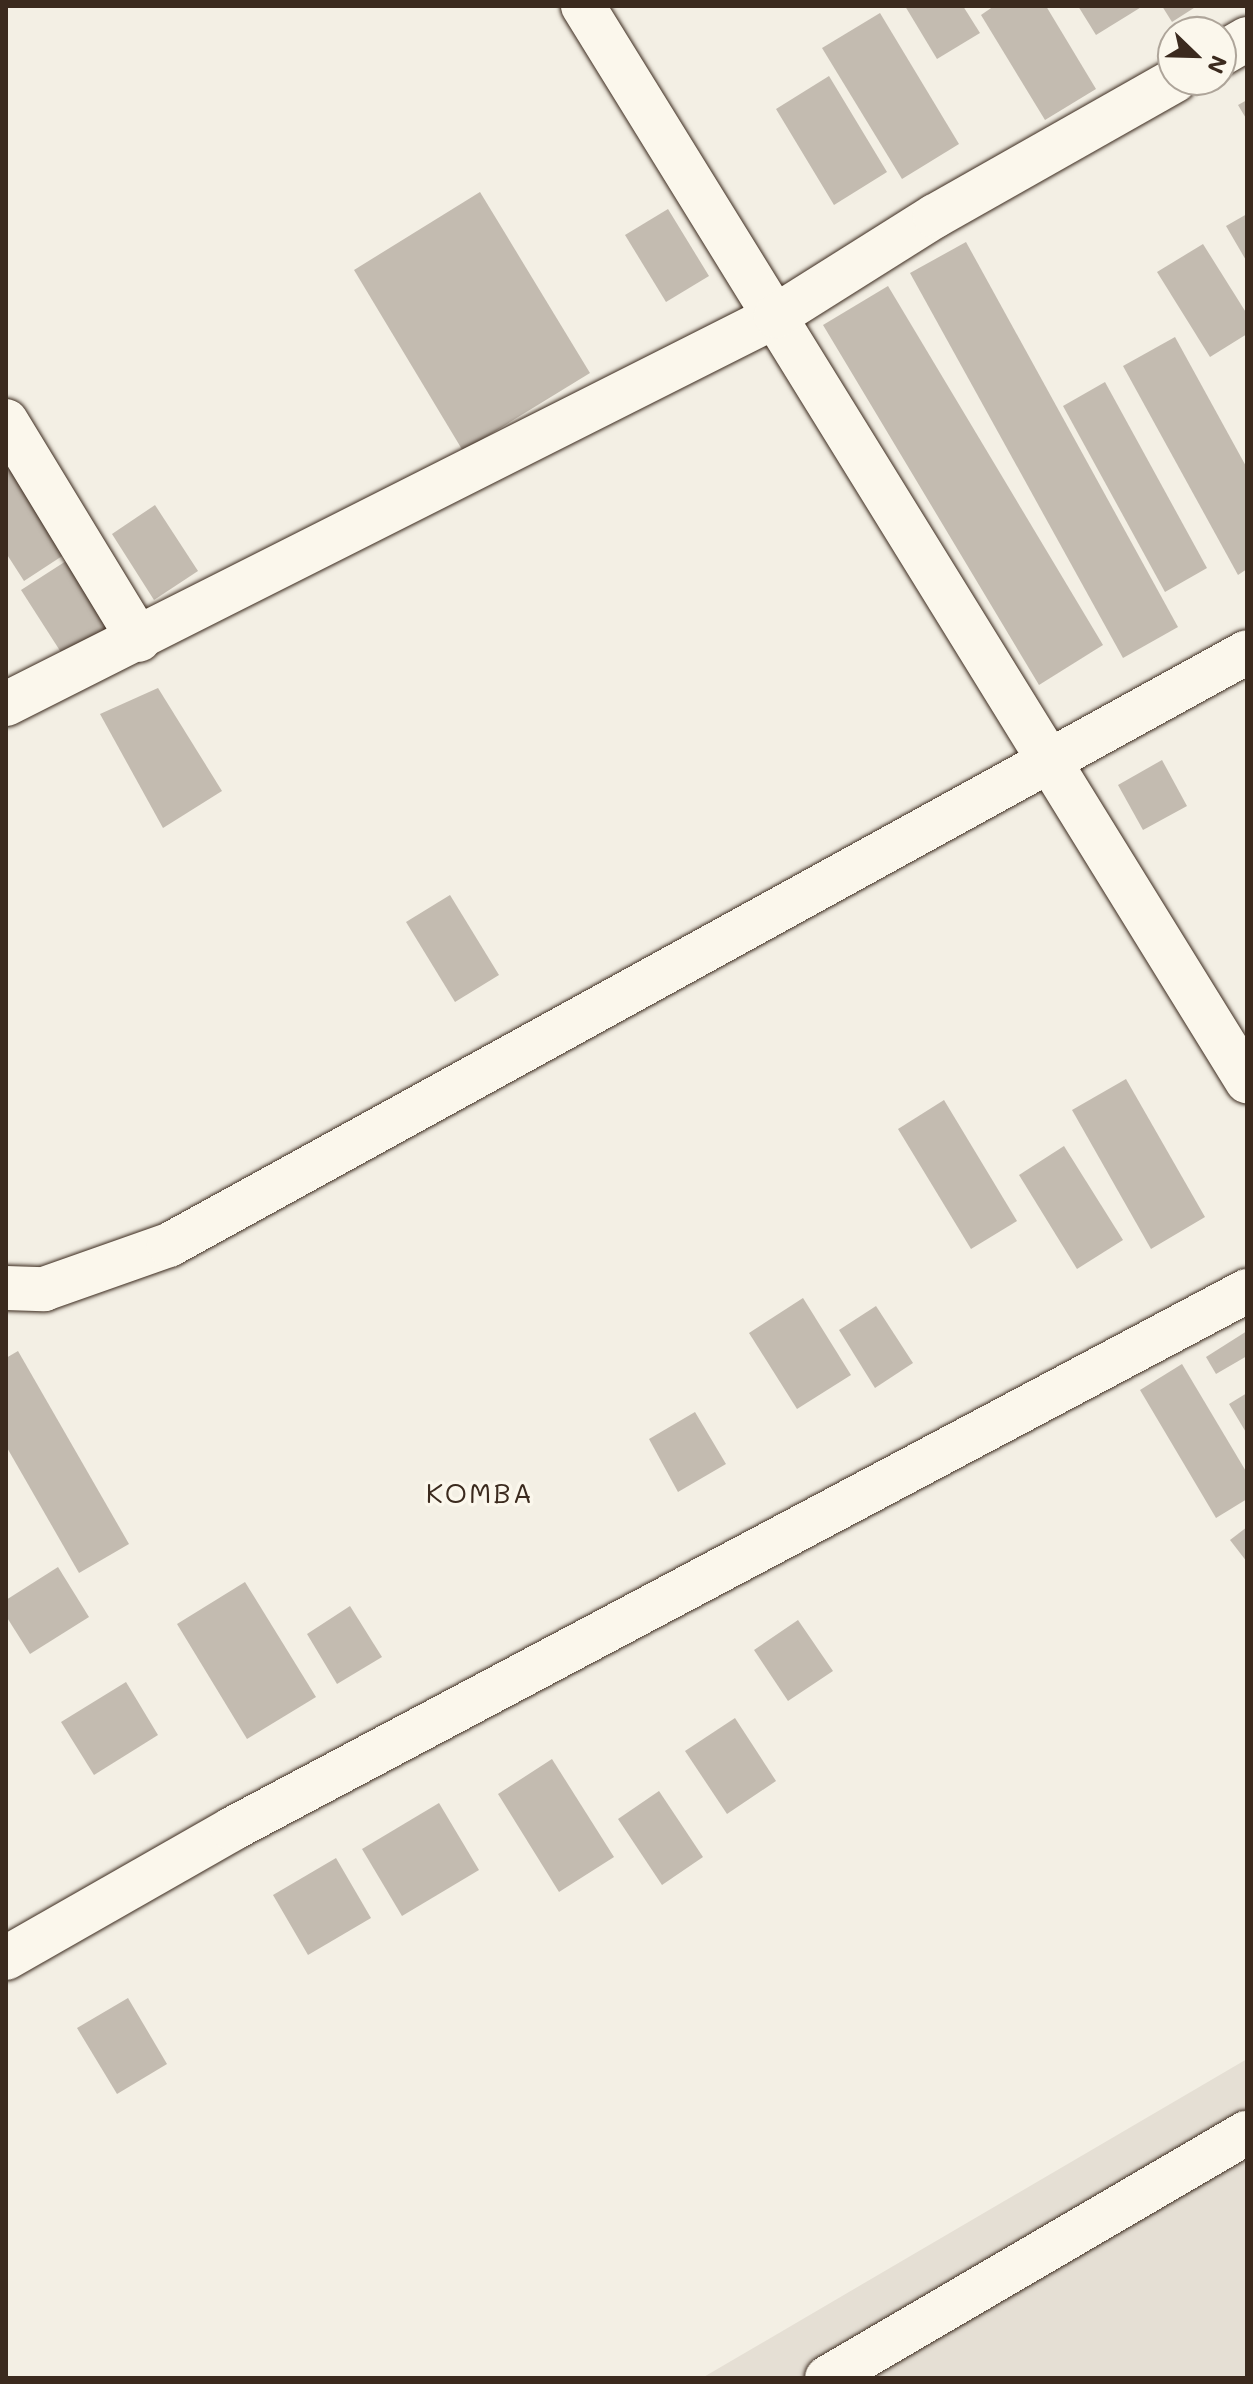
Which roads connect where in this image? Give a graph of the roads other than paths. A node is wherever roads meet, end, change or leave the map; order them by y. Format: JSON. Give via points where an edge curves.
{"nodes":[{"id":1,"x":583,"y":6,"type":"edge"},
{"id":2,"x":1157,"y":90,"type":"edge"},
{"id":3,"x":776,"y":316,"type":"junction"},
{"id":4,"x":6,"y":421,"type":"edge"},
{"id":5,"x":139,"y":640,"type":"junction"},
{"id":6,"x":1247,"y":652,"type":"edge"},
{"id":7,"x":6,"y":704,"type":"edge"},
{"id":8,"x":1046,"y":759,"type":"junction"},
{"id":9,"x":1247,"y":1081,"type":"edge"},
{"id":10,"x":6,"y":1288,"type":"edge"},
{"id":11,"x":1247,"y":1291,"type":"edge"},
{"id":12,"x":6,"y":1958,"type":"edge"},
{"id":13,"x":1247,"y":2133,"type":"edge"},
{"id":14,"x":827,"y":2378,"type":"edge"}],
"edges":[{"from":1,"to":3,"type":"street"},
{"from":2,"to":3,"type":"street","via":[[935,216]]},
{"from":3,"to":5,"type":"street"},
{"from":3,"to":8,"type":"street"},
{"from":4,"to":5,"type":"street"},
{"from":5,"to":7,"type":"street"},
{"from":6,"to":8,"type":"street"},
{"from":8,"to":9,"type":"street"},
{"from":8,"to":10,"type":"street","via":[[169,1245],[105,1272],[44,1289]]},
{"from":11,"to":12,"type":"street","via":[[232,1829]]},
{"from":13,"to":14,"type":"street"}]}
